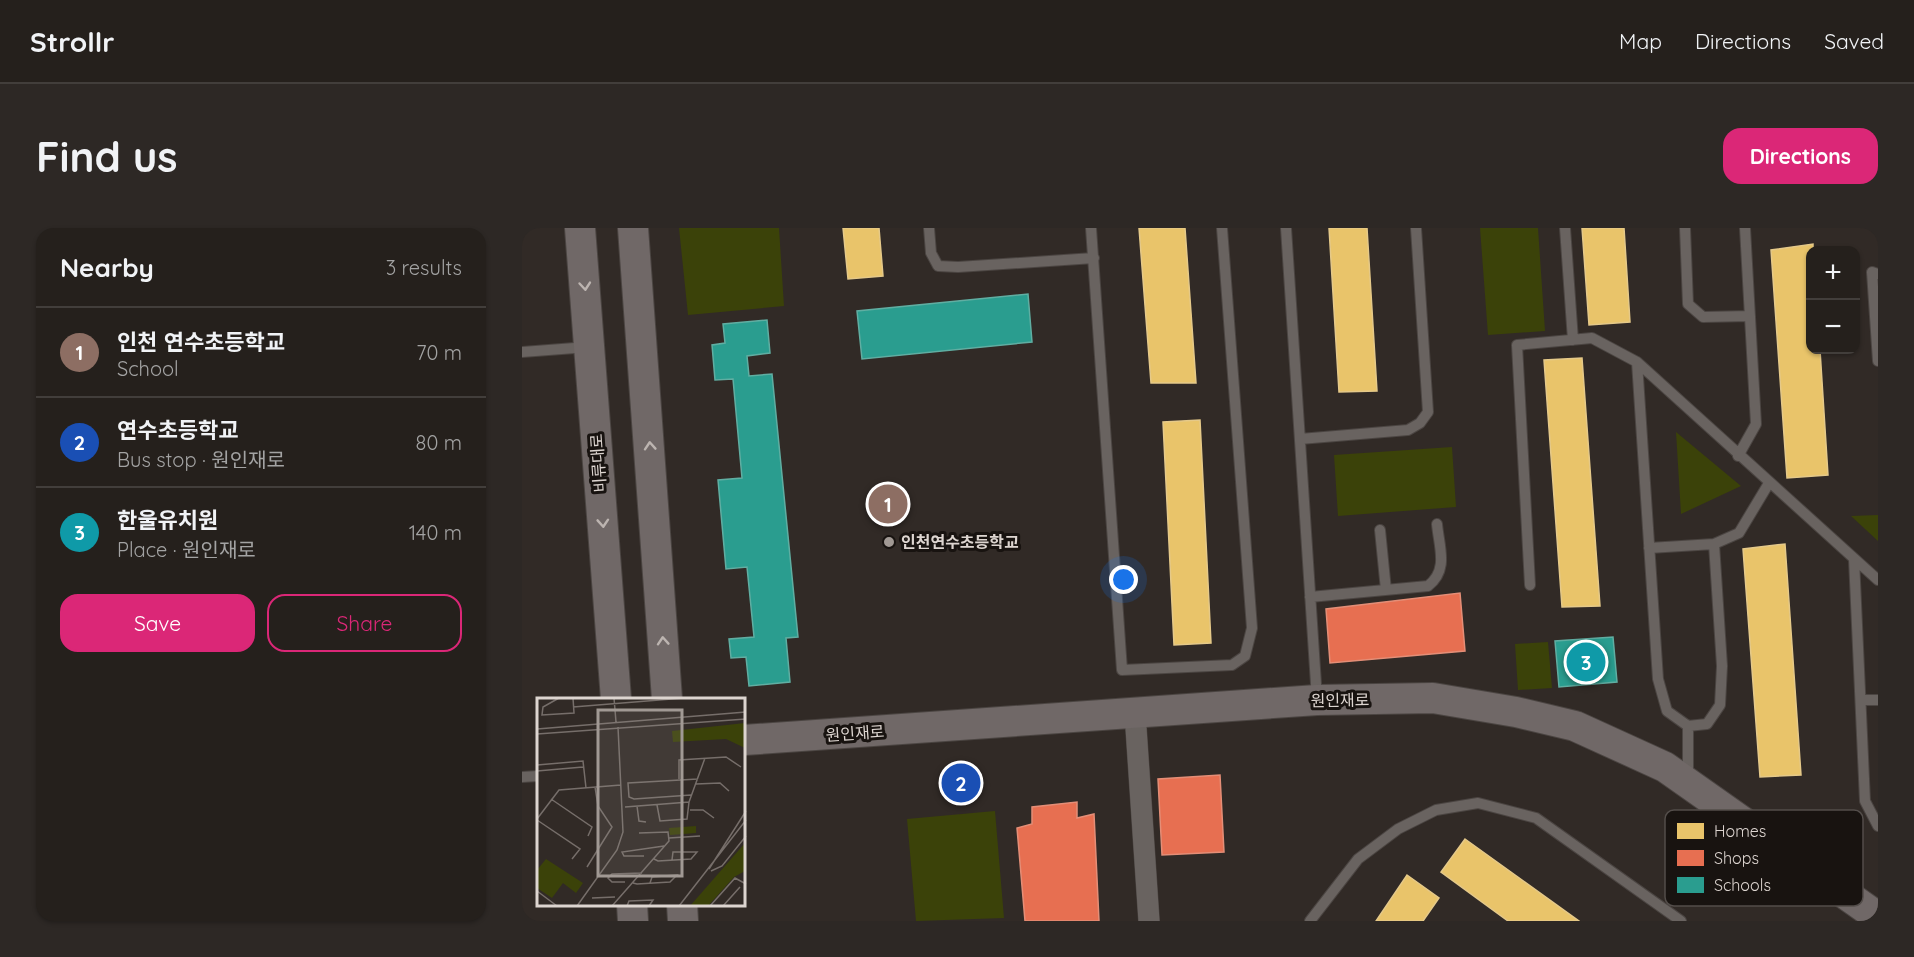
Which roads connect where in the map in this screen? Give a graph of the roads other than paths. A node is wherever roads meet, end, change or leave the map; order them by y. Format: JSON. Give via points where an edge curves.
{"nodes":[{"id":1,"x":580,"y":228,"type":"edge"},
{"id":2,"x":633,"y":228,"type":"edge"},
{"id":3,"x":929,"y":228,"type":"edge"},
{"id":4,"x":1092,"y":228,"type":"edge"},
{"id":5,"x":1221,"y":228,"type":"edge"},
{"id":6,"x":1286,"y":228,"type":"edge"},
{"id":7,"x":1416,"y":228,"type":"edge"},
{"id":8,"x":1565,"y":228,"type":"edge"},
{"id":9,"x":1685,"y":228,"type":"edge"},
{"id":10,"x":1745,"y":228,"type":"edge"},
{"id":11,"x":1094,"y":258,"type":"junction"},
{"id":12,"x":1878,"y":274,"type":"edge"},
{"id":13,"x":1750,"y":316,"type":"junction"},
{"id":14,"x":1573,"y":340,"type":"junction"},
{"id":15,"x":589,"y":346,"type":"junction"},
{"id":16,"x":522,"y":352,"type":"edge"},
{"id":17,"x":1636,"y":362,"type":"junction"},
{"id":18,"x":1878,"y":362,"type":"edge"},
{"id":19,"x":1300,"y":439,"type":"junction"},
{"id":20,"x":1738,"y":456,"type":"junction"},
{"id":21,"x":1769,"y":483,"type":"junction"},
{"id":22,"x":1437,"y":524,"type":"dead end"},
{"id":23,"x":1380,"y":530,"type":"dead end"},
{"id":24,"x":1714,"y":544,"type":"junction"},
{"id":25,"x":1649,"y":548,"type":"junction"},
{"id":26,"x":1854,"y":559,"type":"junction"},
{"id":27,"x":1878,"y":580,"type":"edge"},
{"id":28,"x":1530,"y":585,"type":"dead end"},
{"id":29,"x":1386,"y":590,"type":"junction"},
{"id":30,"x":1310,"y":597,"type":"junction"},
{"id":31,"x":616,"y":698,"type":"edge"},
{"id":32,"x":668,"y":698,"type":"edge"},
{"id":33,"x":1317,"y":700,"type":"junction"},
{"id":34,"x":1861,"y":700,"type":"junction"},
{"id":35,"x":1878,"y":700,"type":"edge"},
{"id":36,"x":1135,"y":712,"type":"junction"},
{"id":37,"x":1688,"y":726,"type":"junction"},
{"id":38,"x":746,"y":740,"type":"edge"},
{"id":39,"x":537,"y":776,"type":"edge"},
{"id":40,"x":522,"y":777,"type":"edge"},
{"id":41,"x":1688,"y":783,"type":"junction"},
{"id":42,"x":1727,"y":810,"type":"edge"},
{"id":43,"x":1878,"y":826,"type":"edge"},
{"id":44,"x":632,"y":906,"type":"edge"},
{"id":45,"x":682,"y":906,"type":"edge"},
{"id":46,"x":1863,"y":906,"type":"edge"},
{"id":47,"x":1878,"y":916,"type":"edge"},
{"id":48,"x":633,"y":921,"type":"edge"},
{"id":49,"x":683,"y":921,"type":"edge"},
{"id":50,"x":1149,"y":921,"type":"edge"},
{"id":51,"x":1310,"y":921,"type":"edge"},
{"id":52,"x":1681,"y":921,"type":"edge"}],
"edges":[{"from":1,"to":15,"type":"main road","name":"비류대로","one_way":true},
{"from":32,"to":2,"type":"main road","one_way":true},
{"from":3,"to":11,"type":"lane","via":[[931,253],[938,266]]},
{"from":4,"to":11,"type":"lane"},
{"from":5,"to":11,"type":"lane","via":[[1252,628],[1245,656],[1232,665],[1122,670]]},
{"from":6,"to":19,"type":"lane"},
{"from":7,"to":19,"type":"lane","via":[[1428,412],[1408,430]]},
{"from":8,"to":14,"type":"lane"},
{"from":9,"to":13,"type":"lane","via":[[1688,304],[1703,317]]},
{"from":10,"to":13,"type":"lane"},
{"from":12,"to":18,"type":"lane","via":[[1872,272]]},
{"from":13,"to":20,"type":"lane","via":[[1756,424]]},
{"from":14,"to":17,"type":"lane","via":[[1592,338]]},
{"from":14,"to":28,"type":"lane","via":[[1517,345]]},
{"from":15,"to":16,"type":"lane"},
{"from":15,"to":31,"type":"main road","name":"비류대로","one_way":true},
{"from":17,"to":20,"type":"lane"},
{"from":17,"to":25,"type":"lane"},
{"from":19,"to":30,"type":"lane"},
{"from":20,"to":21,"type":"lane"},
{"from":21,"to":24,"type":"lane","via":[[1739,533]]},
{"from":21,"to":26,"type":"lane"},
{"from":22,"to":29,"type":"lane","via":[[1439,578],[1428,586]]},
{"from":23,"to":29,"type":"lane"},
{"from":24,"to":25,"type":"lane"},
{"from":24,"to":37,"type":"lane","via":[[1722,666],[1720,705],[1707,724]]},
{"from":25,"to":37,"type":"lane","via":[[1658,679],[1666,711]]},
{"from":26,"to":27,"type":"lane"},
{"from":26,"to":34,"type":"lane"},
{"from":29,"to":30,"type":"lane"},
{"from":30,"to":33,"type":"lane"},
{"from":33,"to":36,"type":"main road","name":"원인재로"},
{"from":33,"to":41,"type":"main road","name":"원인재로","via":[[1433,698],[1516,712],[1575,726],[1665,767]]},
{"from":34,"to":35,"type":"lane"},
{"from":34,"to":43,"type":"lane","via":[[1865,801]]},
{"from":36,"to":38,"type":"main road","name":"원인재로"},
{"from":36,"to":50,"type":"street"},
{"from":37,"to":41,"type":"lane"},
{"from":39,"to":40,"type":"lane"},
{"from":41,"to":42,"type":"main road","name":"원인재로"},
{"from":44,"to":48,"type":"main road"},
{"from":45,"to":49,"type":"main road"},
{"from":46,"to":47,"type":"main road","name":"원인재로"},
{"from":51,"to":52,"type":"lane","via":[[1358,859],[1398,830],[1436,810],[1478,803],[1536,818]]}]}
